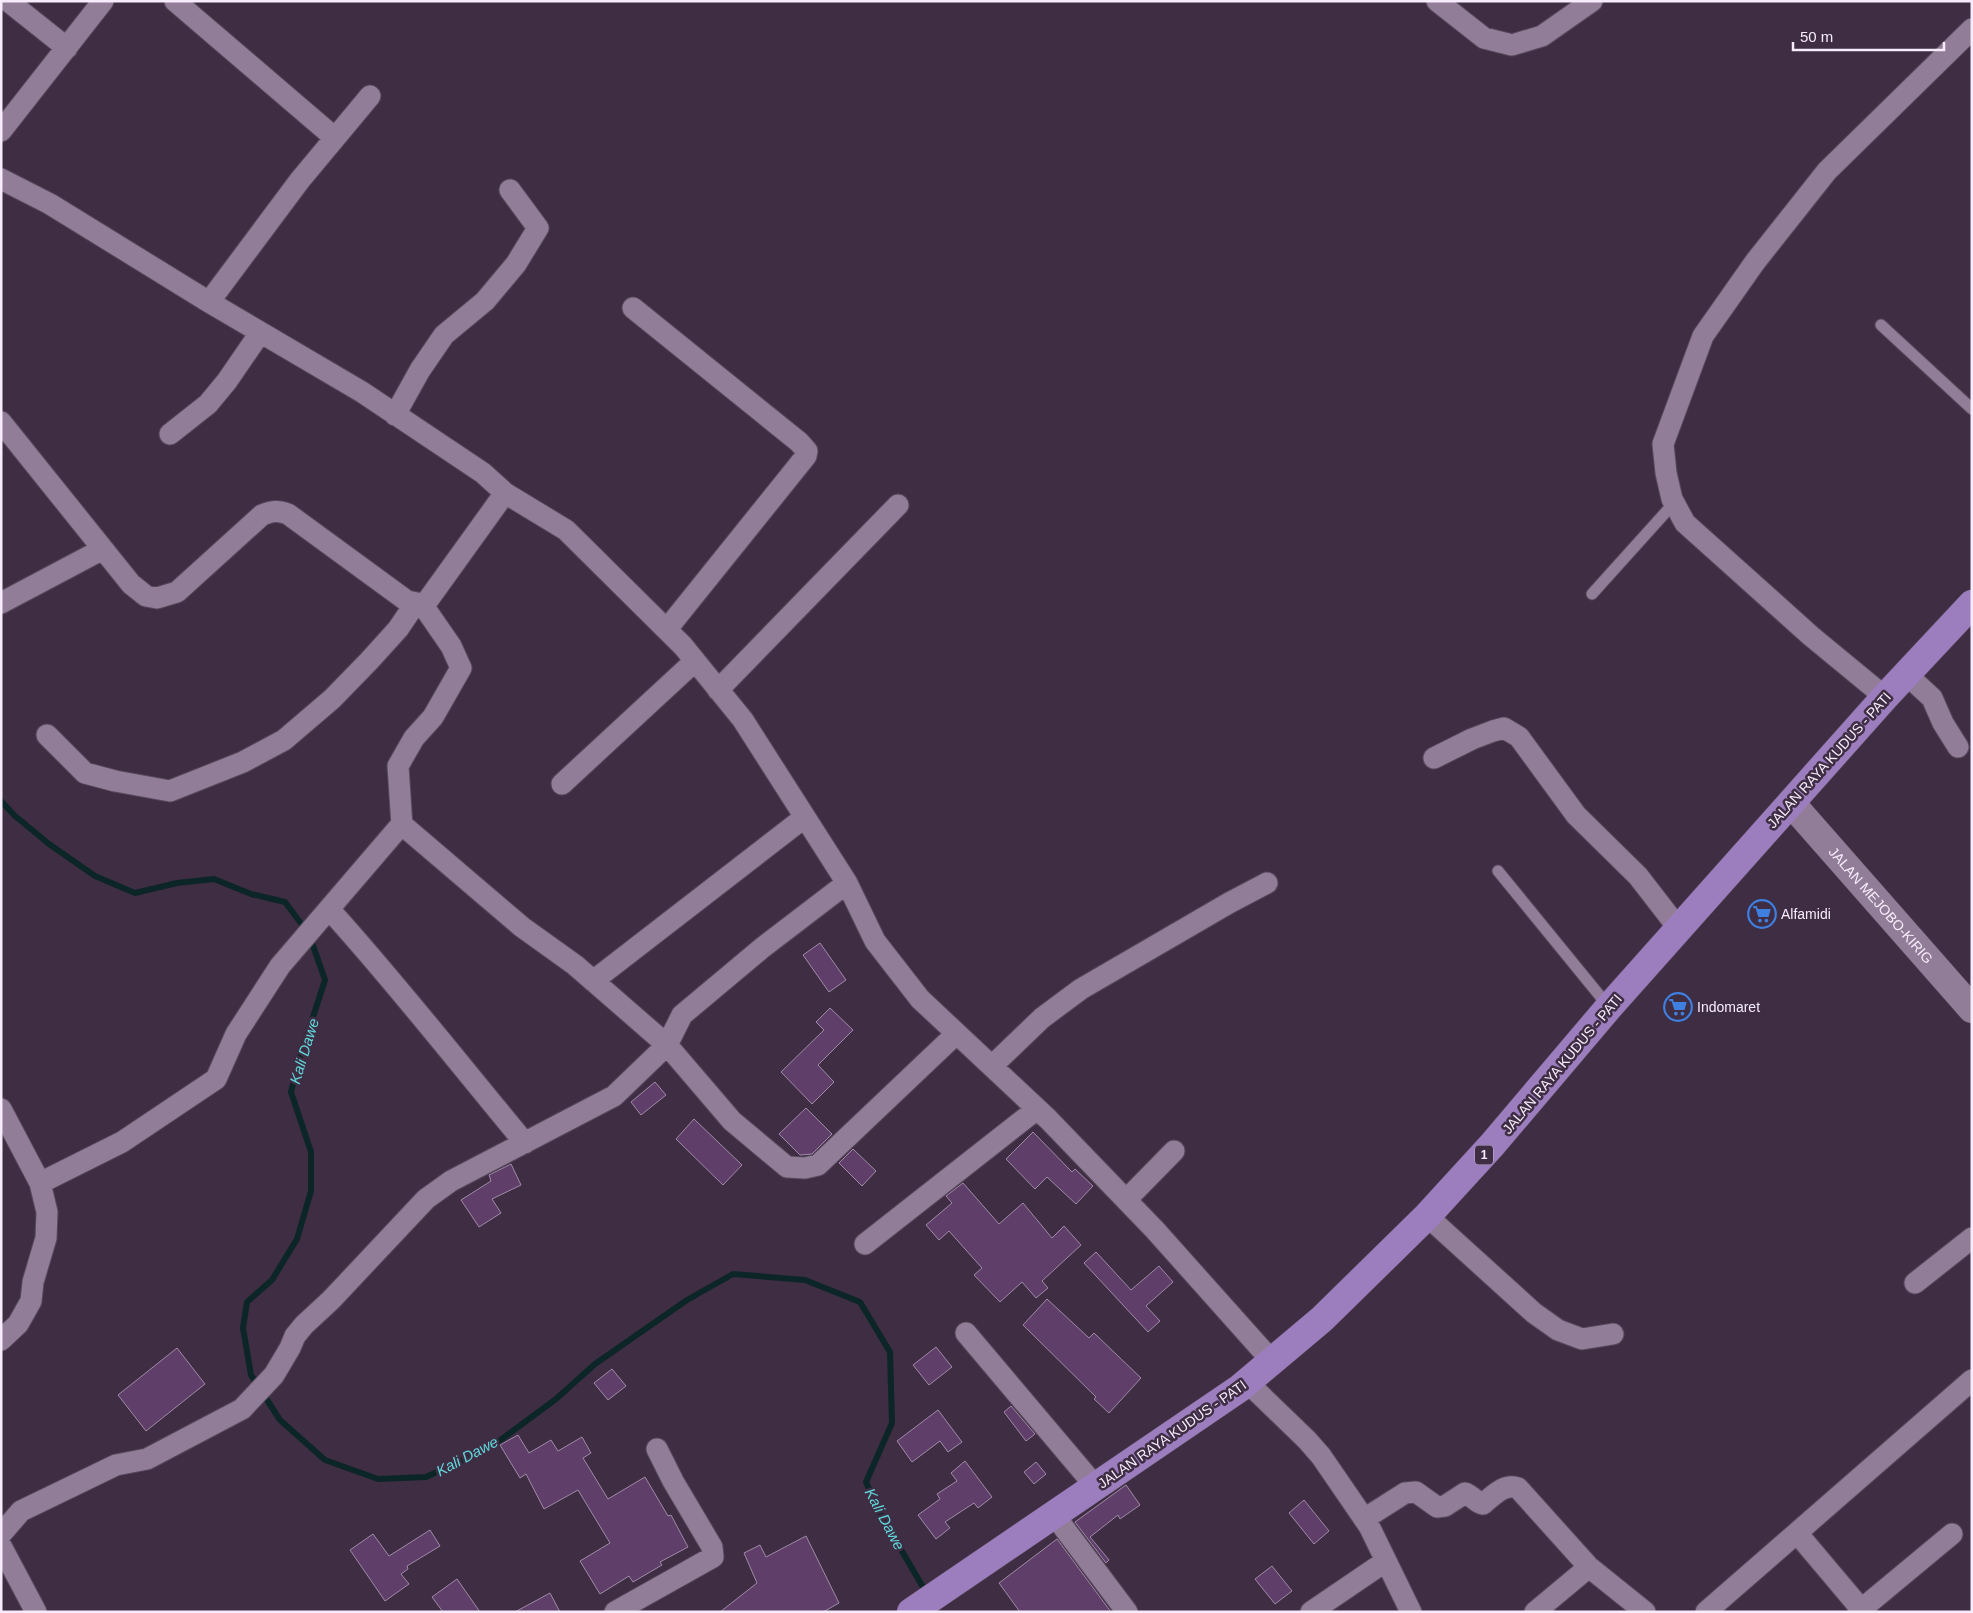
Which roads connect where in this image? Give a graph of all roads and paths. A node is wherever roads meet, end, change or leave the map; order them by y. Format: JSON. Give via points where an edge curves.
{"nodes":[{"id":1,"x":8,"y":1,"type":"edge"},
{"id":2,"x":103,"y":1,"type":"edge"},
{"id":3,"x":175,"y":1,"type":"edge"},
{"id":4,"x":1437,"y":1,"type":"edge"},
{"id":5,"x":1592,"y":1,"type":"edge"},
{"id":6,"x":1972,"y":29,"type":"edge"},
{"id":7,"x":67,"y":48,"type":"junction"},
{"id":8,"x":370,"y":96,"type":"dead end"},
{"id":9,"x":1,"y":131,"type":"edge"},
{"id":10,"x":335,"y":138,"type":"junction"},
{"id":11,"x":1,"y":179,"type":"edge"},
{"id":12,"x":510,"y":190,"type":"dead end"},
{"id":13,"x":209,"y":302,"type":"junction"},
{"id":14,"x":633,"y":308,"type":"dead end"},
{"id":15,"x":1881,"y":325,"type":"dead end"},
{"id":16,"x":260,"y":333,"type":"junction"},
{"id":17,"x":1972,"y":409,"type":"edge"},
{"id":18,"x":395,"y":414,"type":"junction"},
{"id":19,"x":1,"y":422,"type":"edge"},
{"id":20,"x":170,"y":434,"type":"dead end"},
{"id":21,"x":505,"y":493,"type":"junction"},
{"id":22,"x":1674,"y":503,"type":"junction"},
{"id":23,"x":898,"y":506,"type":"dead end"},
{"id":24,"x":103,"y":549,"type":"junction"},
{"id":25,"x":1592,"y":594,"type":"dead end"},
{"id":26,"x":1,"y":603,"type":"edge"},
{"id":27,"x":419,"y":604,"type":"junction"},
{"id":28,"x":1972,"y":604,"type":"edge"},
{"id":29,"x":666,"y":629,"type":"junction"},
{"id":30,"x":695,"y":661,"type":"junction"},
{"id":31,"x":1906,"y":674,"type":"junction"},
{"id":32,"x":718,"y":690,"type":"junction"},
{"id":33,"x":1885,"y":697,"type":"junction"},
{"id":34,"x":47,"y":735,"type":"dead end"},
{"id":35,"x":1958,"y":747,"type":"dead end"},
{"id":36,"x":1434,"y":758,"type":"dead end"},
{"id":37,"x":562,"y":784,"type":"dead end"},
{"id":38,"x":1790,"y":803,"type":"junction"},
{"id":39,"x":804,"y":817,"type":"junction"},
{"id":40,"x":402,"y":826,"type":"junction"},
{"id":41,"x":1498,"y":871,"type":"dead end"},
{"id":42,"x":847,"y":882,"type":"junction"},
{"id":43,"x":1267,"y":883,"type":"dead end"},
{"id":44,"x":329,"y":909,"type":"junction"},
{"id":45,"x":1679,"y":929,"type":"junction"},
{"id":46,"x":593,"y":981,"type":"junction"},
{"id":47,"x":1609,"y":1007,"type":"junction"},
{"id":48,"x":1972,"y":1009,"type":"edge"},
{"id":49,"x":956,"y":1034,"type":"junction"},
{"id":50,"x":667,"y":1045,"type":"junction"},
{"id":51,"x":992,"y":1066,"type":"junction"},
{"id":52,"x":1,"y":1108,"type":"edge"},
{"id":53,"x":1037,"y":1109,"type":"junction"},
{"id":54,"x":525,"y":1143,"type":"junction"},
{"id":55,"x":1174,"y":1151,"type":"dead end"},
{"id":56,"x":40,"y":1183,"type":"junction"},
{"id":57,"x":1126,"y":1200,"type":"junction"},
{"id":58,"x":1427,"y":1216,"type":"junction"},
{"id":59,"x":1972,"y":1238,"type":"edge"},
{"id":60,"x":865,"y":1244,"type":"dead end"},
{"id":61,"x":1915,"y":1283,"type":"dead end"},
{"id":62,"x":966,"y":1333,"type":"dead end"},
{"id":63,"x":1613,"y":1334,"type":"dead end"},
{"id":64,"x":1,"y":1340,"type":"edge"},
{"id":65,"x":1271,"y":1360,"type":"junction"},
{"id":66,"x":1972,"y":1380,"type":"edge"},
{"id":67,"x":1247,"y":1382,"type":"junction"},
{"id":68,"x":657,"y":1449,"type":"dead end"},
{"id":69,"x":1096,"y":1488,"type":"junction"},
{"id":70,"x":1054,"y":1516,"type":"junction"},
{"id":71,"x":1364,"y":1519,"type":"junction"},
{"id":72,"x":1797,"y":1533,"type":"junction"},
{"id":73,"x":1,"y":1534,"type":"edge"},
{"id":74,"x":1952,"y":1534,"type":"dead end"},
{"id":75,"x":1,"y":1546,"type":"edge"},
{"id":76,"x":1386,"y":1561,"type":"junction"},
{"id":77,"x":1589,"y":1567,"type":"junction"},
{"id":78,"x":1860,"y":1610,"type":"edge"},
{"id":79,"x":36,"y":1612,"type":"edge"},
{"id":80,"x":615,"y":1612,"type":"edge"},
{"id":81,"x":911,"y":1612,"type":"edge"},
{"id":82,"x":1127,"y":1612,"type":"edge"},
{"id":83,"x":1311,"y":1612,"type":"edge"},
{"id":84,"x":1411,"y":1612,"type":"edge"},
{"id":85,"x":1535,"y":1612,"type":"edge"},
{"id":86,"x":1645,"y":1612,"type":"edge"},
{"id":87,"x":1706,"y":1612,"type":"edge"}],
"edges":[{"from":1,"to":7,"type":"street"},
{"from":2,"to":7,"type":"street"},
{"from":3,"to":10,"type":"street"},
{"from":4,"to":5,"type":"street","via":[[1484,38],[1512,45],[1542,36]]},
{"from":6,"to":22,"type":"street","via":[[1827,171],[1755,262],[1703,336],[1663,444]]},
{"from":7,"to":9,"type":"street"},
{"from":8,"to":10,"type":"street"},
{"from":10,"to":13,"type":"street"},
{"from":11,"to":13,"type":"street","via":[[50,204]]},
{"from":12,"to":18,"type":"street","via":[[538,228],[516,264],[484,301],[444,335]]},
{"from":13,"to":16,"type":"street"},
{"from":14,"to":29,"type":"street","via":[[807,451]]},
{"from":15,"to":17,"type":"lane"},
{"from":16,"to":18,"type":"street"},
{"from":16,"to":20,"type":"street","via":[[208,404]]},
{"from":18,"to":21,"type":"street","via":[[483,473]]},
{"from":19,"to":24,"type":"street"},
{"from":21,"to":27,"type":"street","via":[[428,600]]},
{"from":21,"to":29,"type":"street","via":[[566,530]]},
{"from":22,"to":25,"type":"lane"},
{"from":22,"to":33,"type":"street","via":[[1685,523],[1811,636]]},
{"from":23,"to":32,"type":"street"},
{"from":24,"to":26,"type":"street"},
{"from":24,"to":27,"type":"street","via":[[130,584],[146,596],[157,598],[177,592],[262,515],[278,511],[288,514],[400,597]]},
{"from":27,"to":34,"type":"street","via":[[332,699],[284,740],[243,762],[170,791],[85,773]]},
{"from":27,"to":40,"type":"street","via":[[451,646],[461,668],[398,766]]},
{"from":28,"to":31,"type":"highway","name":"JALAN RAYA KUDUS - PATI","number":"1"},
{"from":29,"to":30,"type":"street"},
{"from":30,"to":32,"type":"street"},
{"from":30,"to":37,"type":"street"},
{"from":31,"to":33,"type":"highway","name":"JALAN RAYA KUDUS - PATI","number":"1"},
{"from":31,"to":35,"type":"street","via":[[1932,698]]},
{"from":32,"to":39,"type":"street","via":[[742,720]]},
{"from":33,"to":38,"type":"highway","name":"JALAN RAYA KUDUS - PATI","number":"1"},
{"from":36,"to":45,"type":"street","via":[[1504,728],[1519,737],[1576,815],[1638,876]]},
{"from":38,"to":45,"type":"highway","name":"JALAN RAYA KUDUS - PATI","number":"1"},
{"from":38,"to":48,"type":"street","name":"JALAN MEJOBO-KIRIG"},
{"from":39,"to":42,"type":"street"},
{"from":39,"to":46,"type":"street"},
{"from":40,"to":44,"type":"street"},
{"from":40,"to":46,"type":"street","via":[[522,927]]},
{"from":41,"to":47,"type":"lane"},
{"from":42,"to":49,"type":"street","via":[[874,941],[920,999]]},
{"from":42,"to":50,"type":"street","via":[[682,1015]]},
{"from":43,"to":51,"type":"street","via":[[1081,989],[1042,1018]]},
{"from":44,"to":54,"type":"street","via":[[383,969]]},
{"from":44,"to":56,"type":"street","via":[[280,966],[236,1034],[216,1079],[122,1142]]},
{"from":45,"to":47,"type":"highway","name":"JALAN RAYA KUDUS - PATI","number":"1"},
{"from":46,"to":50,"type":"street"},
{"from":47,"to":58,"type":"highway","name":"JALAN RAYA KUDUS - PATI","number":"1"},
{"from":49,"to":50,"type":"street","via":[[818,1165],[805,1168],[787,1167],[732,1121]]},
{"from":49,"to":51,"type":"street"},
{"from":50,"to":54,"type":"street","via":[[614,1096]]},
{"from":51,"to":53,"type":"street"},
{"from":52,"to":56,"type":"street"},
{"from":53,"to":57,"type":"street"},
{"from":53,"to":60,"type":"street"},
{"from":54,"to":73,"type":"street","via":[[451,1181],[426,1199],[294,1336],[274,1375],[242,1410],[147,1460],[116,1465],[21,1512]]},
{"from":55,"to":57,"type":"street"},
{"from":56,"to":64,"type":"street","via":[[47,1212],[46,1238],[31,1301],[18,1324]]},
{"from":57,"to":65,"type":"street"},
{"from":58,"to":63,"type":"street","via":[[1534,1313],[1558,1330],[1582,1339]]},
{"from":58,"to":65,"type":"highway","name":"JALAN RAYA KUDUS - PATI","number":"1","via":[[1322,1319]]},
{"from":59,"to":61,"type":"street"},
{"from":62,"to":69,"type":"street"},
{"from":65,"to":67,"type":"highway","name":"JALAN RAYA KUDUS - PATI","number":"1"},
{"from":66,"to":72,"type":"street"},
{"from":67,"to":69,"type":"highway","name":"JALAN RAYA KUDUS - PATI","number":"1"},
{"from":67,"to":71,"type":"street","via":[[1316,1450]]},
{"from":68,"to":80,"type":"street","via":[[712,1547],[713,1557]]},
{"from":69,"to":70,"type":"highway","name":"JALAN RAYA KUDUS - PATI","number":"1"},
{"from":70,"to":81,"type":"highway","name":"JALAN RAYA KUDUS - PATI","number":"1"},
{"from":70,"to":82,"type":"street"},
{"from":71,"to":76,"type":"street"},
{"from":71,"to":77,"type":"street","via":[[1405,1493],[1416,1492],[1437,1507],[1445,1506],[1465,1493],[1483,1504],[1502,1489],[1513,1486]]},
{"from":72,"to":78,"type":"street"},
{"from":72,"to":87,"type":"street"},
{"from":74,"to":78,"type":"street"},
{"from":75,"to":79,"type":"street"},
{"from":76,"to":83,"type":"street"},
{"from":76,"to":84,"type":"street"},
{"from":77,"to":85,"type":"street"},
{"from":77,"to":86,"type":"street"}]}
